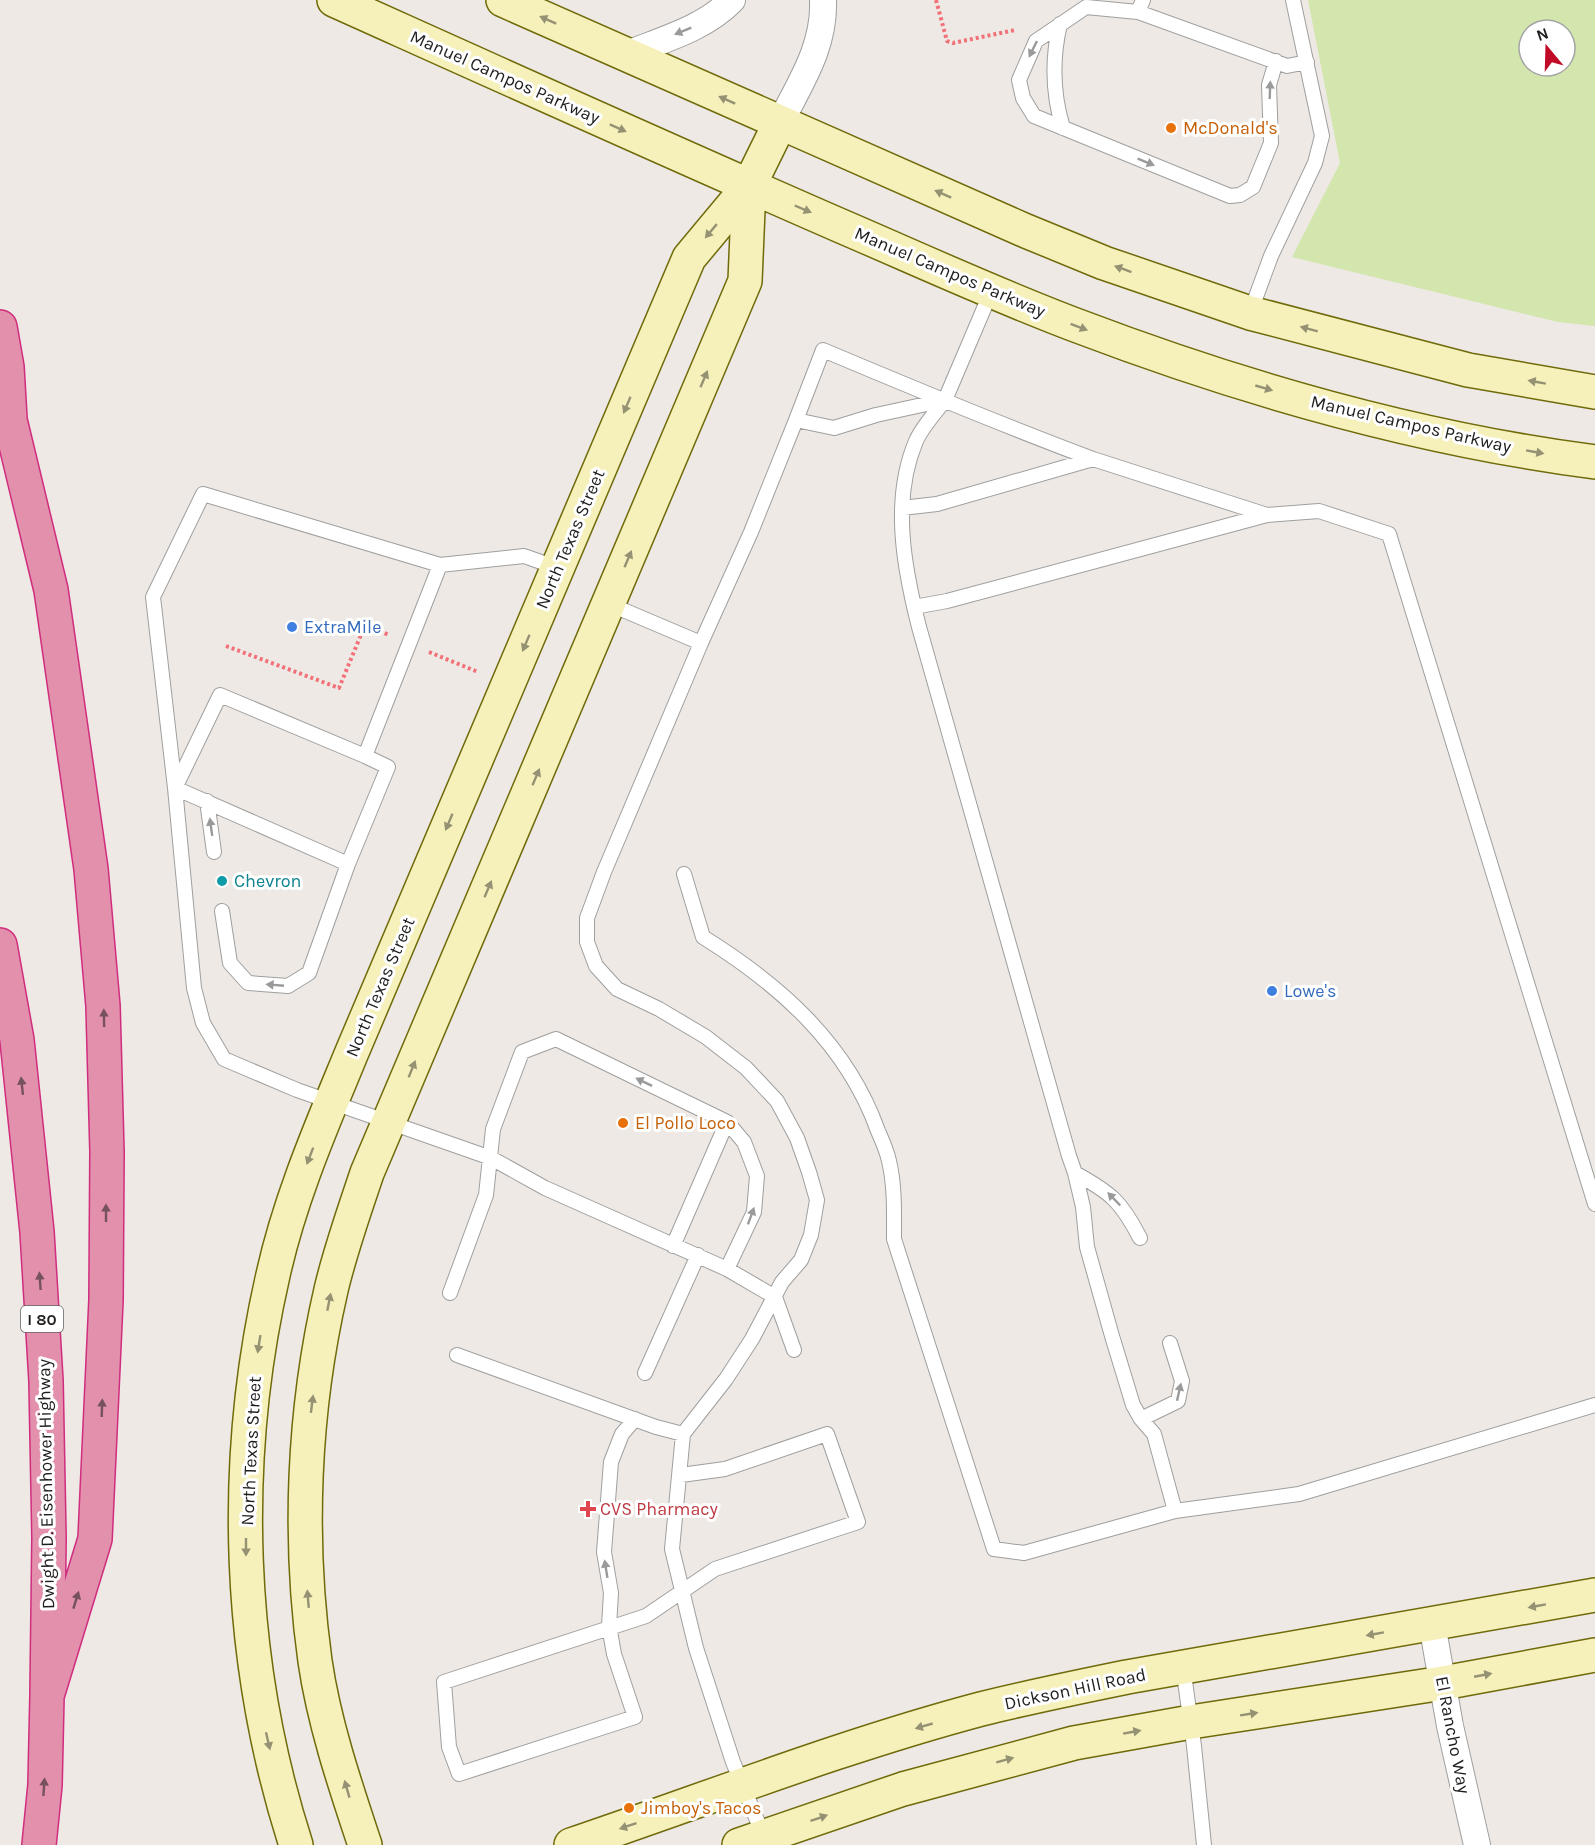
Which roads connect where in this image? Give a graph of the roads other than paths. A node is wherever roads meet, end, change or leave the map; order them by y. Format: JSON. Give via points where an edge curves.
{"nodes":[{"id":1,"x":334,"y":0,"type":"edge"},
{"id":2,"x":503,"y":0,"type":"edge"},
{"id":3,"x":732,"y":0,"type":"edge"},
{"id":4,"x":823,"y":0,"type":"edge"},
{"id":5,"x":1293,"y":0,"type":"edge"},
{"id":6,"x":1141,"y":6,"type":"edge"},
{"id":7,"x":1060,"y":24,"type":"junction"},
{"id":8,"x":625,"y":55,"type":"junction"},
{"id":9,"x":1276,"y":61,"type":"junction"},
{"id":10,"x":1307,"y":62,"type":"junction"},
{"id":11,"x":780,"y":123,"type":"junction"},
{"id":12,"x":1063,"y":128,"type":"junction"},
{"id":13,"x":749,"y":186,"type":"junction"},
{"id":14,"x":991,"y":292,"type":"junction"},
{"id":15,"x":1250,"y":313,"type":"junction"},
{"id":16,"x":0,"y":327,"type":"edge"},
{"id":17,"x":1595,"y":392,"type":"edge"},
{"id":18,"x":945,"y":400,"type":"junction"},
{"id":19,"x":5,"y":408,"type":"edge"},
{"id":20,"x":796,"y":420,"type":"junction"},
{"id":21,"x":1093,"y":459,"type":"junction"},
{"id":22,"x":1595,"y":462,"type":"edge"},
{"id":23,"x":902,"y":508,"type":"junction"},
{"id":24,"x":1267,"y":515,"type":"junction"},
{"id":25,"x":440,"y":565,"type":"junction"},
{"id":26,"x":558,"y":568,"type":"junction"},
{"id":27,"x":609,"y":604,"type":"junction"},
{"id":28,"x":914,"y":607,"type":"junction"},
{"id":29,"x":701,"y":643,"type":"junction"},
{"id":30,"x":365,"y":756,"type":"junction"},
{"id":31,"x":175,"y":788,"type":"junction"},
{"id":32,"x":207,"y":801,"type":"junction"},
{"id":33,"x":214,"y":852,"type":"dead end"},
{"id":34,"x":348,"y":864,"type":"junction"},
{"id":35,"x":684,"y":874,"type":"dead end"},
{"id":36,"x":222,"y":911,"type":"dead end"},
{"id":37,"x":0,"y":945,"type":"edge"},
{"id":38,"x":332,"y":1102,"type":"junction"},
{"id":39,"x":727,"y":1122,"type":"junction"},
{"id":40,"x":389,"y":1123,"type":"junction"},
{"id":41,"x":491,"y":1158,"type":"junction"},
{"id":42,"x":1075,"y":1173,"type":"junction"},
{"id":43,"x":1595,"y":1204,"type":"edge"},
{"id":44,"x":1140,"y":1238,"type":"dead end"},
{"id":45,"x":673,"y":1245,"type":"junction"},
{"id":46,"x":698,"y":1255,"type":"junction"},
{"id":47,"x":727,"y":1269,"type":"junction"},
{"id":48,"x":450,"y":1293,"type":"dead end"},
{"id":49,"x":775,"y":1297,"type":"junction"},
{"id":50,"x":1170,"y":1343,"type":"dead end"},
{"id":51,"x":794,"y":1350,"type":"dead end"},
{"id":52,"x":457,"y":1355,"type":"dead end"},
{"id":53,"x":645,"y":1373,"type":"dead end"},
{"id":54,"x":1595,"y":1405,"type":"edge"},
{"id":55,"x":635,"y":1419,"type":"junction"},
{"id":56,"x":1141,"y":1419,"type":"junction"},
{"id":57,"x":683,"y":1434,"type":"junction"},
{"id":58,"x":681,"y":1475,"type":"junction"},
{"id":59,"x":1175,"y":1511,"type":"junction"},
{"id":60,"x":682,"y":1591,"type":"junction"},
{"id":61,"x":1595,"y":1595,"type":"edge"},
{"id":62,"x":1432,"y":1624,"type":"junction"},
{"id":63,"x":609,"y":1626,"type":"junction"},
{"id":64,"x":1595,"y":1655,"type":"edge"},
{"id":65,"x":1183,"y":1667,"type":"junction"},
{"id":66,"x":1443,"y":1683,"type":"junction"},
{"id":67,"x":47,"y":1696,"type":"junction"},
{"id":68,"x":1191,"y":1722,"type":"junction"},
{"id":69,"x":743,"y":1786,"type":"junction"},
{"id":70,"x":756,"y":1842,"type":"edge"},
{"id":71,"x":39,"y":1845,"type":"edge"},
{"id":72,"x":296,"y":1845,"type":"edge"},
{"id":73,"x":365,"y":1845,"type":"edge"},
{"id":74,"x":571,"y":1845,"type":"edge"},
{"id":75,"x":1204,"y":1845,"type":"edge"},
{"id":76,"x":1477,"y":1845,"type":"edge"}],
"edges":[{"from":1,"to":13,"type":"main road","name":"Manuel Campos Parkway","one_way":true},
{"from":8,"to":2,"type":"main road","one_way":true},
{"from":3,"to":8,"type":"street","one_way":true,"via":[[708,20]]},
{"from":4,"to":11,"type":"street","via":[[821,35]]},
{"from":5,"to":10,"type":"lane"},
{"from":6,"to":7,"type":"lane","via":[[1086,7]]},
{"from":6,"to":9,"type":"lane"},
{"from":7,"to":12,"type":"lane","via":[[1054,50],[1057,110]]},
{"from":7,"to":12,"type":"lane","one_way":true,"via":[[1036,41],[1019,80],[1023,98],[1034,116]]},
{"from":11,"to":8,"type":"main road","one_way":true},
{"from":9,"to":10,"type":"lane","via":[[1287,66]]},
{"from":12,"to":9,"type":"lane","one_way":true,"via":[[1230,196],[1240,195],[1253,187],[1271,143],[1269,85]]},
{"from":10,"to":15,"type":"lane","via":[[1322,136],[1315,163],[1271,256]]},
{"from":11,"to":13,"type":"main road","name":"North Texas Street"},
{"from":15,"to":11,"type":"main road","one_way":true,"via":[[1104,263]]},
{"from":13,"to":14,"type":"main road","name":"Manuel Campos Parkway","one_way":true},
{"from":13,"to":26,"type":"main road","name":"North Texas Street","one_way":true,"via":[[689,258]]},
{"from":27,"to":13,"type":"main road","name":"North Texas Street","one_way":true,"via":[[745,282]]},
{"from":14,"to":18,"type":"lane"},
{"from":14,"to":22,"type":"main road","name":"Manuel Campos Parkway","one_way":true,"via":[[1221,376],[1343,411],[1458,438]]},
{"from":17,"to":15,"type":"main road","one_way":true,"via":[[1468,370]]},
{"from":16,"to":19,"type":"highway","via":[[7,367]]},
{"from":18,"to":20,"type":"lane","via":[[834,428]]},
{"from":18,"to":20,"type":"lane","via":[[823,350]]},
{"from":18,"to":21,"type":"lane"},
{"from":18,"to":23,"type":"lane","via":[[916,440]]},
{"from":67,"to":19,"type":"highway","one_way":true,"via":[[95,1539],[106,1300],[103,1006],[91,869],[51,590]]},
{"from":20,"to":29,"type":"lane"},
{"from":21,"to":23,"type":"lane","via":[[937,504]]},
{"from":21,"to":24,"type":"lane"},
{"from":23,"to":28,"type":"lane","via":[[905,568]]},
{"from":24,"to":28,"type":"lane"},
{"from":24,"to":43,"type":"lane","via":[[1319,511],[1389,534]]},
{"from":25,"to":26,"type":"lane","via":[[524,556]]},
{"from":25,"to":30,"type":"lane"},
{"from":25,"to":31,"type":"lane","via":[[203,494],[153,597]]},
{"from":26,"to":38,"type":"main road","name":"North Texas Street","one_way":true},
{"from":27,"to":29,"type":"lane"},
{"from":40,"to":27,"type":"main road","name":"North Texas Street","one_way":true},
{"from":28,"to":42,"type":"lane"},
{"from":29,"to":49,"type":"lane","via":[[604,872],[587,918],[587,942],[596,966],[617,990],[668,1014],[746,1068],[777,1101],[797,1138],[817,1200],[811,1235],[801,1260]]},
{"from":30,"to":31,"type":"lane","via":[[220,695]]},
{"from":30,"to":34,"type":"lane","via":[[388,767]]},
{"from":31,"to":32,"type":"lane"},
{"from":31,"to":38,"type":"lane","via":[[194,988],[203,1023],[224,1059]]},
{"from":33,"to":32,"type":"lane","one_way":true},
{"from":32,"to":34,"type":"lane"},
{"from":34,"to":36,"type":"lane","one_way":true,"via":[[309,973],[288,986],[248,983],[230,963]]},
{"from":35,"to":59,"type":"lane","via":[[703,937],[777,989],[832,1047],[867,1101],[889,1160],[894,1239],[994,1549],[1024,1553]]},
{"from":67,"to":37,"type":"highway","name":"Dwight D. Eisenhower Highway","number":"I 80","one_way":true,"via":[[46,1381],[37,1232],[17,1040]]},
{"from":38,"to":40,"type":"lane"},
{"from":38,"to":72,"type":"main road","name":"North Texas Street","one_way":true,"via":[[288,1218],[273,1274],[258,1345],[246,1489],[247,1584],[255,1673],[274,1766]]},
{"from":39,"to":41,"type":"lane","one_way":true,"via":[[556,1040],[522,1052],[493,1129]]},
{"from":39,"to":45,"type":"lane"},
{"from":47,"to":39,"type":"lane","one_way":true,"via":[[754,1212],[757,1176],[744,1142]]},
{"from":40,"to":41,"type":"lane"},
{"from":73,"to":40,"type":"main road","name":"North Texas Street","one_way":true,"via":[[336,1749],[316,1663],[305,1556],[305,1492],[317,1359],[331,1290],[360,1193]]},
{"from":41,"to":45,"type":"lane","via":[[545,1188]]},
{"from":41,"to":48,"type":"lane","via":[[486,1195]]},
{"from":44,"to":42,"type":"lane","one_way":true,"via":[[1127,1213],[1106,1191]]},
{"from":42,"to":56,"type":"lane","via":[[1087,1247],[1133,1405]]},
{"from":45,"to":46,"type":"lane"},
{"from":46,"to":47,"type":"lane"},
{"from":46,"to":53,"type":"lane"},
{"from":47,"to":49,"type":"lane"},
{"from":49,"to":51,"type":"lane"},
{"from":49,"to":57,"type":"lane","via":[[726,1379]]},
{"from":56,"to":50,"type":"lane","one_way":true,"via":[[1178,1401],[1182,1381]]},
{"from":52,"to":55,"type":"lane"},
{"from":54,"to":59,"type":"lane","via":[[1299,1494]]},
{"from":55,"to":57,"type":"lane"},
{"from":63,"to":55,"type":"lane","one_way":true,"via":[[610,1593],[604,1552],[611,1462],[622,1434]]},
{"from":56,"to":59,"type":"lane","via":[[1154,1434]]},
{"from":57,"to":58,"type":"lane"},
{"from":58,"to":60,"type":"lane","via":[[672,1549]]},
{"from":58,"to":60,"type":"lane","via":[[724,1469],[827,1434],[858,1522],[715,1569]]},
{"from":60,"to":63,"type":"lane","via":[[646,1616]]},
{"from":60,"to":69,"type":"lane","via":[[696,1648]]},
{"from":61,"to":62,"type":"main road","name":"Dickson Hill Road","one_way":true},
{"from":62,"to":65,"type":"main road","name":"Dickson Hill Road","one_way":true},
{"from":62,"to":66,"type":"street","name":"El Rancho Way"},
{"from":63,"to":63,"type":"lane","via":[[444,1682],[449,1747],[459,1774],[634,1717]]},
{"from":66,"to":64,"type":"main road","one_way":true},
{"from":65,"to":68,"type":"lane"},
{"from":65,"to":69,"type":"main road","name":"Dickson Hill Road","one_way":true,"via":[[980,1710]]},
{"from":68,"to":66,"type":"main road","one_way":true},
{"from":66,"to":76,"type":"street","name":"El Rancho Way"},
{"from":71,"to":67,"type":"highway","name":"Dwight D. Eisenhower Highway","number":"I 80","one_way":true},
{"from":70,"to":68,"type":"main road","one_way":true,"via":[[903,1789],[1005,1760]]},
{"from":68,"to":75,"type":"lane"},
{"from":69,"to":70,"type":"lane"},
{"from":69,"to":74,"type":"main road","name":"Dickson Hill Road","one_way":true}]}
